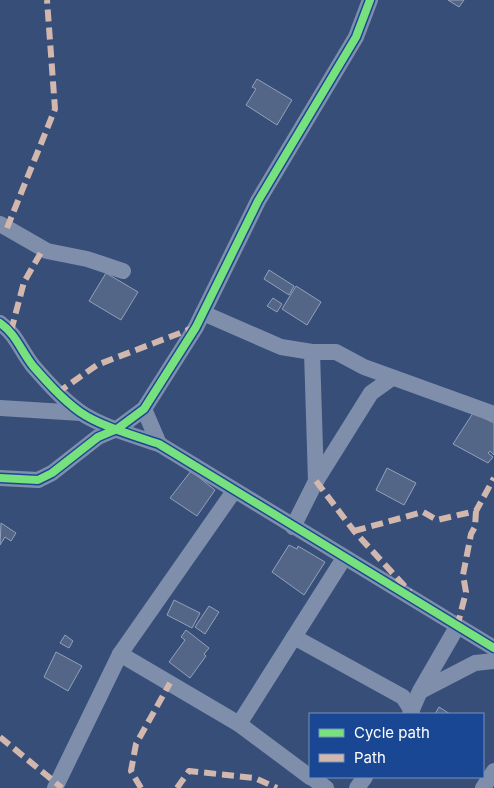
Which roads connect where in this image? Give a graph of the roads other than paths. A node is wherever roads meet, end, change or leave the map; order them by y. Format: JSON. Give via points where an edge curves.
{"nodes":[{"id":1,"x":370,"y":0,"type":"edge"},
{"id":2,"x":0,"y":224,"type":"edge"},
{"id":3,"x":123,"y":271,"type":"dead end"},
{"id":4,"x":203,"y":313,"type":"junction"},
{"id":5,"x":0,"y":324,"type":"edge"},
{"id":6,"x":312,"y":352,"type":"junction"},
{"id":7,"x":392,"y":378,"type":"junction"},
{"id":8,"x":0,"y":408,"type":"edge"},
{"id":9,"x":144,"y":409,"type":"junction"},
{"id":10,"x":81,"y":413,"type":"junction"},
{"id":11,"x":494,"y":414,"type":"edge"},
{"id":12,"x":117,"y":429,"type":"junction"},
{"id":13,"x":159,"y":444,"type":"junction"},
{"id":14,"x":0,"y":478,"type":"edge"},
{"id":15,"x":316,"y":481,"type":"junction"},
{"id":16,"x":234,"y":491,"type":"junction"},
{"id":17,"x":294,"y":527,"type":"junction"},
{"id":18,"x":344,"y":558,"type":"junction"},
{"id":19,"x":457,"y":627,"type":"junction"},
{"id":20,"x":294,"y":637,"type":"junction"},
{"id":21,"x":494,"y":648,"type":"edge"},
{"id":22,"x":120,"y":654,"type":"junction"},
{"id":23,"x":494,"y":661,"type":"edge"},
{"id":24,"x":420,"y":691,"type":"junction"},
{"id":25,"x":411,"y":713,"type":"edge"},
{"id":26,"x":239,"y":724,"type":"junction"},
{"id":27,"x":494,"y":771,"type":"edge"},
{"id":28,"x":309,"y":776,"type":"edge"},
{"id":29,"x":311,"y":778,"type":"edge"},
{"id":30,"x":55,"y":788,"type":"edge"},
{"id":31,"x":326,"y":788,"type":"edge"},
{"id":32,"x":483,"y":788,"type":"edge"}],
"edges":[{"from":1,"to":4,"type":"street","via":[[356,37],[258,201]]},
{"from":2,"to":3,"type":"street","via":[[47,251]]},
{"from":4,"to":6,"type":"street","via":[[281,347]]},
{"from":4,"to":9,"type":"street"},
{"from":5,"to":10,"type":"street","via":[[11,331],[31,364],[57,393]]},
{"from":6,"to":7,"type":"street","via":[[336,352]]},
{"from":6,"to":15,"type":"street"},
{"from":7,"to":11,"type":"street"},
{"from":7,"to":15,"type":"street","via":[[371,392]]},
{"from":8,"to":10,"type":"street"},
{"from":9,"to":12,"type":"street"},
{"from":9,"to":13,"type":"street"},
{"from":10,"to":12,"type":"street"},
{"from":12,"to":13,"type":"street"},
{"from":12,"to":14,"type":"street","via":[[98,437],[38,480]]},
{"from":13,"to":16,"type":"street"},
{"from":15,"to":17,"type":"street"},
{"from":16,"to":17,"type":"street"},
{"from":16,"to":22,"type":"street"},
{"from":17,"to":18,"type":"street"},
{"from":18,"to":19,"type":"street"},
{"from":18,"to":20,"type":"street"},
{"from":19,"to":21,"type":"street"},
{"from":19,"to":24,"type":"street"},
{"from":20,"to":25,"type":"street","via":[[403,697]]},
{"from":20,"to":26,"type":"street"},
{"from":22,"to":26,"type":"street"},
{"from":22,"to":30,"type":"street"},
{"from":23,"to":24,"type":"street","via":[[474,663]]},
{"from":24,"to":25,"type":"street"},
{"from":26,"to":28,"type":"street"},
{"from":27,"to":32,"type":"street"},
{"from":29,"to":31,"type":"street"}]}
